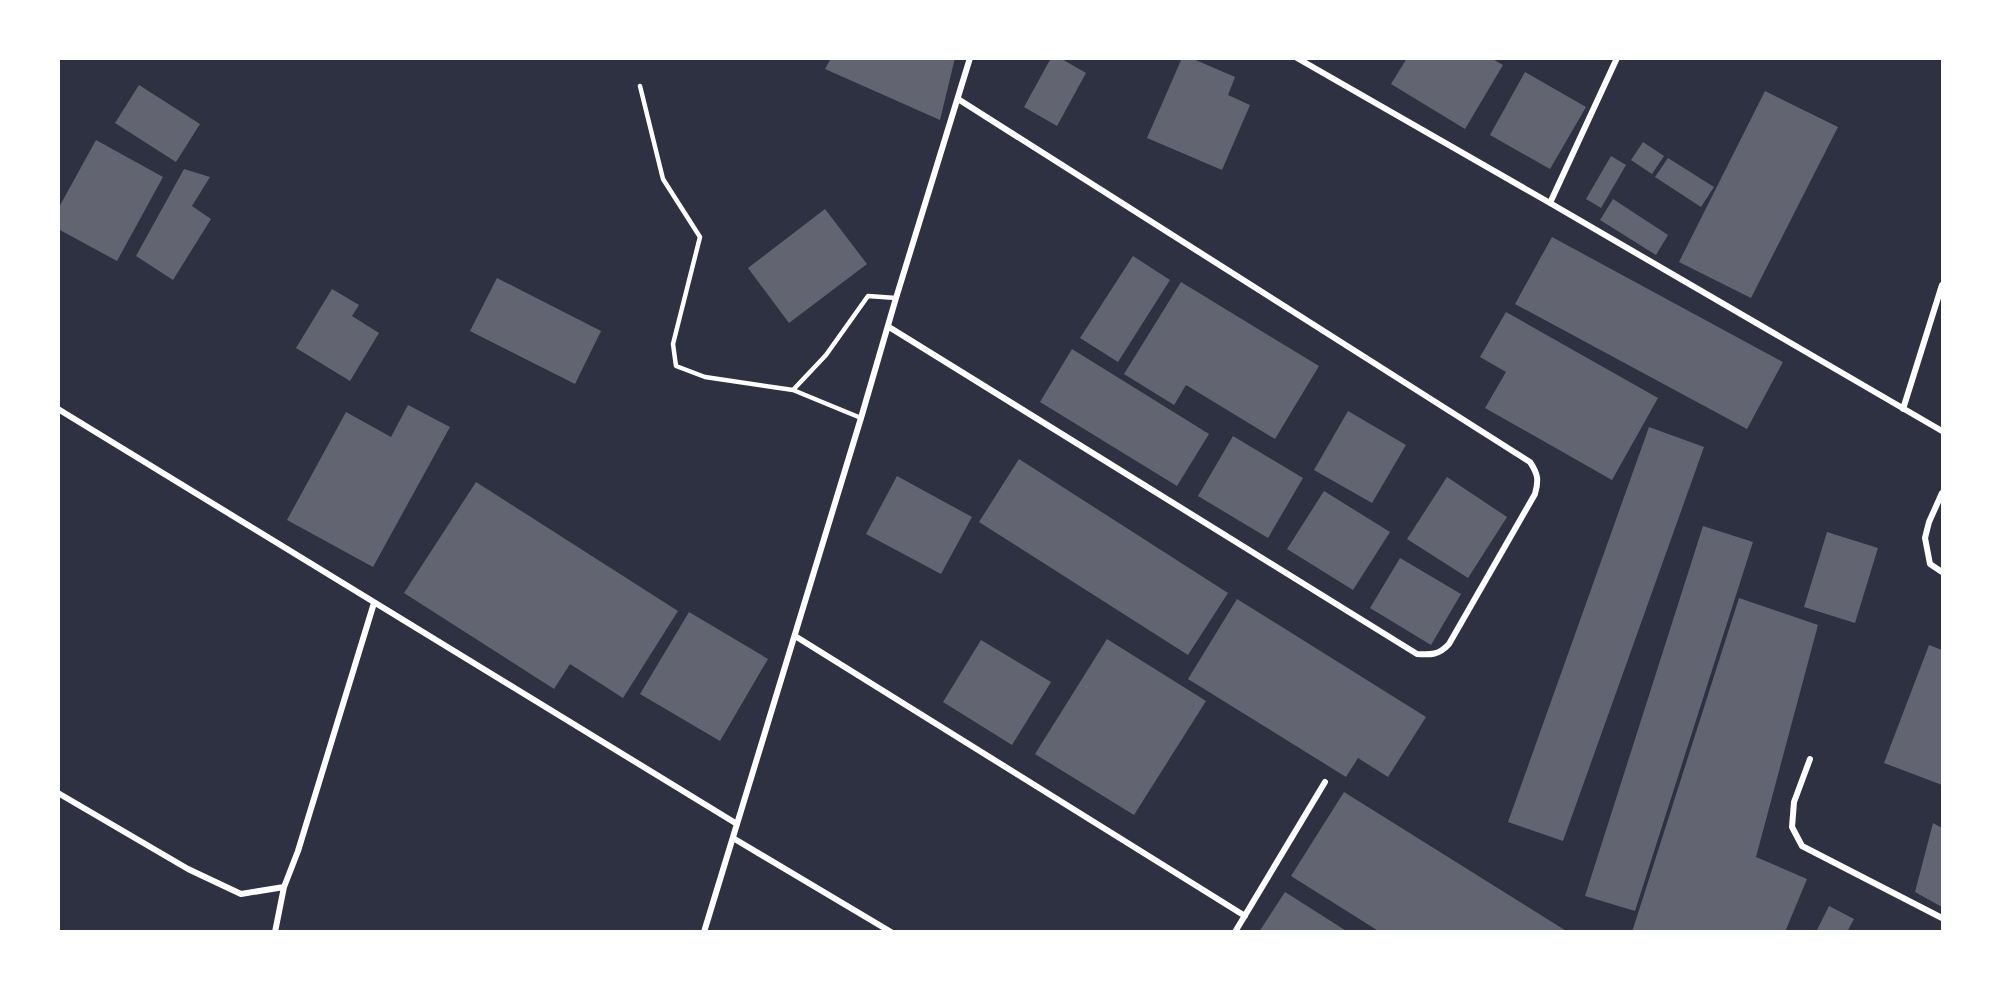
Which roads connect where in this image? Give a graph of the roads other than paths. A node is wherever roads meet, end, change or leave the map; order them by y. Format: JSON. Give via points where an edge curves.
{"nodes":[{"id":1,"x":970,"y":58,"type":"edge"},
{"id":2,"x":1297,"y":58,"type":"edge"},
{"id":3,"x":1617,"y":58,"type":"edge"},
{"id":4,"x":640,"y":86,"type":"dead end"},
{"id":5,"x":958,"y":99,"type":"junction"},
{"id":6,"x":1550,"y":203,"type":"junction"},
{"id":7,"x":1942,"y":285,"type":"edge"},
{"id":8,"x":896,"y":298,"type":"junction"},
{"id":9,"x":889,"y":327,"type":"junction"},
{"id":10,"x":793,"y":390,"type":"junction"},
{"id":11,"x":1903,"y":409,"type":"junction"},
{"id":12,"x":58,"y":410,"type":"edge"},
{"id":13,"x":861,"y":418,"type":"junction"},
{"id":14,"x":1942,"y":431,"type":"edge"},
{"id":15,"x":1942,"y":493,"type":"edge"},
{"id":16,"x":1942,"y":572,"type":"edge"},
{"id":17,"x":374,"y":603,"type":"junction"},
{"id":18,"x":795,"y":636,"type":"junction"},
{"id":19,"x":1810,"y":759,"type":"dead end"},
{"id":20,"x":1325,"y":782,"type":"dead end"},
{"id":21,"x":58,"y":793,"type":"edge"},
{"id":22,"x":737,"y":824,"type":"junction"},
{"id":23,"x":733,"y":838,"type":"junction"},
{"id":24,"x":284,"y":887,"type":"junction"},
{"id":25,"x":1245,"y":916,"type":"junction"},
{"id":26,"x":1942,"y":918,"type":"edge"},
{"id":27,"x":275,"y":932,"type":"edge"},
{"id":28,"x":704,"y":932,"type":"edge"},
{"id":29,"x":891,"y":932,"type":"edge"},
{"id":30,"x":1235,"y":932,"type":"edge"}],
"edges":[{"from":1,"to":5,"type":"street"},
{"from":2,"to":6,"type":"street"},
{"from":3,"to":6,"type":"street"},
{"from":4,"to":10,"type":"lane","via":[[663,178],[700,237],[673,344],[676,366],[705,377]]},
{"from":5,"to":8,"type":"street"},
{"from":5,"to":9,"type":"street","via":[[1530,462],[1539,481],[1449,644],[1441,653],[1417,654]]},
{"from":6,"to":11,"type":"street"},
{"from":7,"to":11,"type":"street"},
{"from":8,"to":9,"type":"street"},
{"from":8,"to":10,"type":"lane","via":[[868,296],[826,355]]},
{"from":9,"to":13,"type":"street"},
{"from":10,"to":13,"type":"lane"},
{"from":11,"to":14,"type":"street"},
{"from":12,"to":17,"type":"street"},
{"from":13,"to":18,"type":"street"},
{"from":15,"to":16,"type":"street","via":[[1925,538],[1930,564]]},
{"from":17,"to":22,"type":"street"},
{"from":17,"to":24,"type":"street"},
{"from":18,"to":22,"type":"street"},
{"from":18,"to":25,"type":"street"},
{"from":19,"to":26,"type":"street","via":[[1794,802],[1792,827],[1802,846]]},
{"from":20,"to":25,"type":"street"},
{"from":21,"to":24,"type":"street","via":[[188,869],[241,894]]},
{"from":22,"to":23,"type":"street"},
{"from":23,"to":28,"type":"street"},
{"from":23,"to":29,"type":"street"},
{"from":24,"to":27,"type":"street"},
{"from":25,"to":30,"type":"street"}]}
